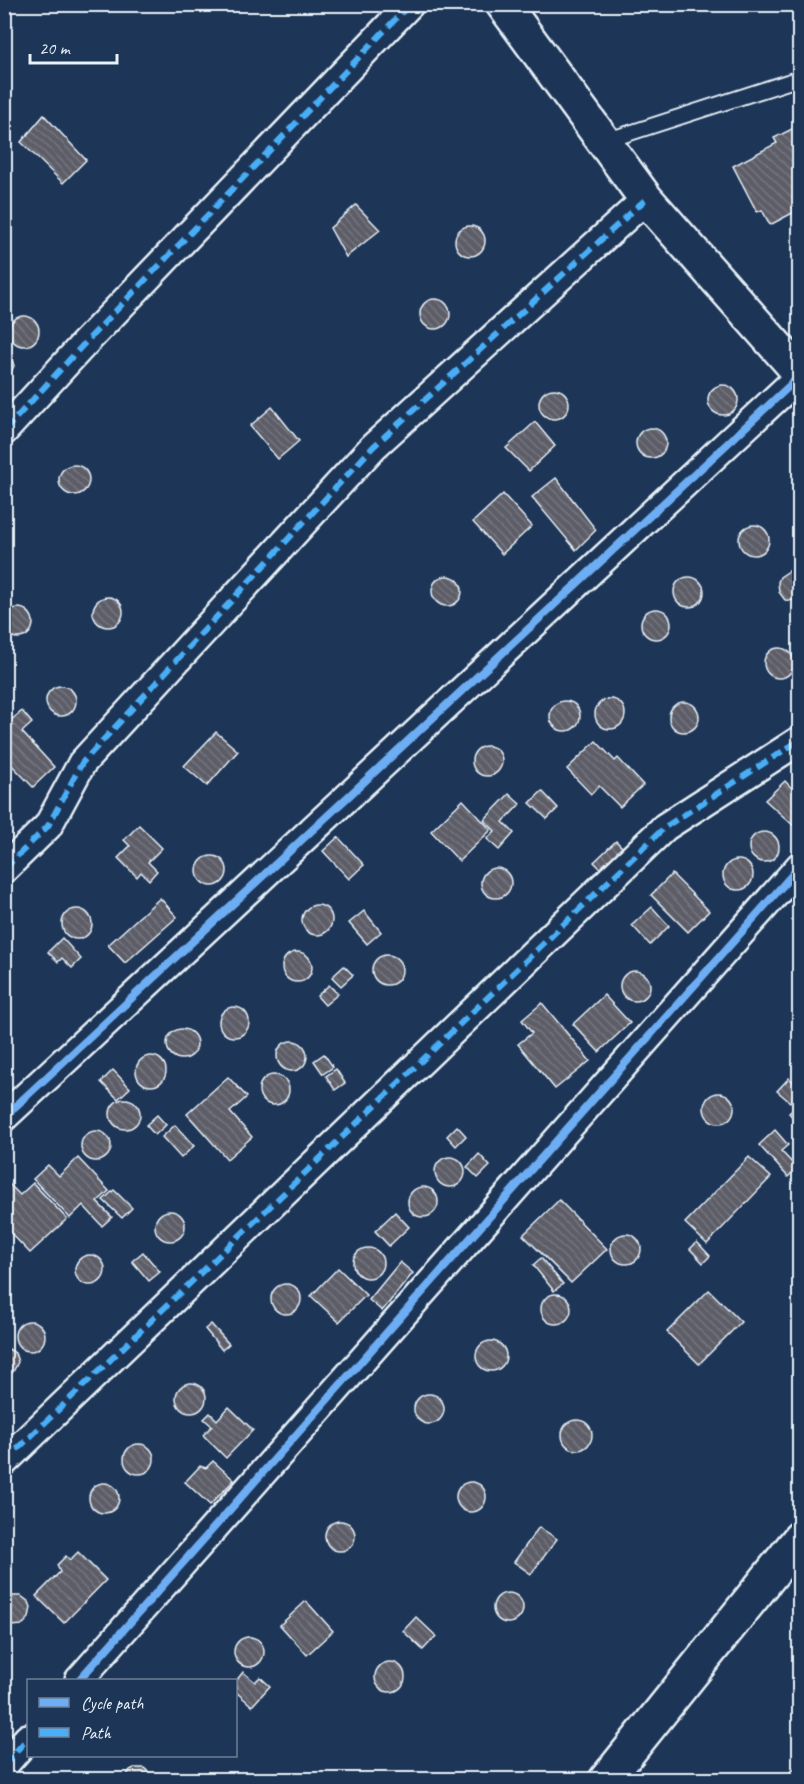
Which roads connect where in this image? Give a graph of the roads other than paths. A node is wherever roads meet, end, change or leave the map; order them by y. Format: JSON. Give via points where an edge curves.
{"nodes":[{"id":1,"x":410,"y":4,"type":"edge"},
{"id":2,"x":510,"y":6,"type":"edge"},
{"id":3,"x":800,"y":78,"type":"edge"},
{"id":4,"x":603,"y":142,"type":"junction"},
{"id":5,"x":646,"y":199,"type":"junction"},
{"id":6,"x":800,"y":375,"type":"edge"},
{"id":7,"x":4,"y":432,"type":"edge"},
{"id":8,"x":800,"y":740,"type":"edge"},
{"id":9,"x":800,"y":866,"type":"edge"},
{"id":10,"x":4,"y":869,"type":"edge"},
{"id":11,"x":4,"y":1117,"type":"edge"},
{"id":12,"x":4,"y":1462,"type":"edge"},
{"id":13,"x":800,"y":1538,"type":"edge"},
{"id":14,"x":80,"y":1679,"type":"edge"},
{"id":15,"x":27,"y":1739,"type":"edge"},
{"id":16,"x":4,"y":1765,"type":"edge"},
{"id":17,"x":606,"y":1779,"type":"edge"}],
"edges":[{"from":1,"to":7,"type":"street"},
{"from":2,"to":4,"type":"street"},
{"from":3,"to":4,"type":"lane"},
{"from":4,"to":5,"type":"street"},
{"from":5,"to":6,"type":"street"},
{"from":5,"to":10,"type":"street","via":[[373,447],[82,763],[48,826]]},
{"from":6,"to":11,"type":"street"},
{"from":8,"to":12,"type":"street","via":[[665,827]]},
{"from":9,"to":14,"type":"street"},
{"from":13,"to":17,"type":"street"},
{"from":15,"to":16,"type":"street"}]}
